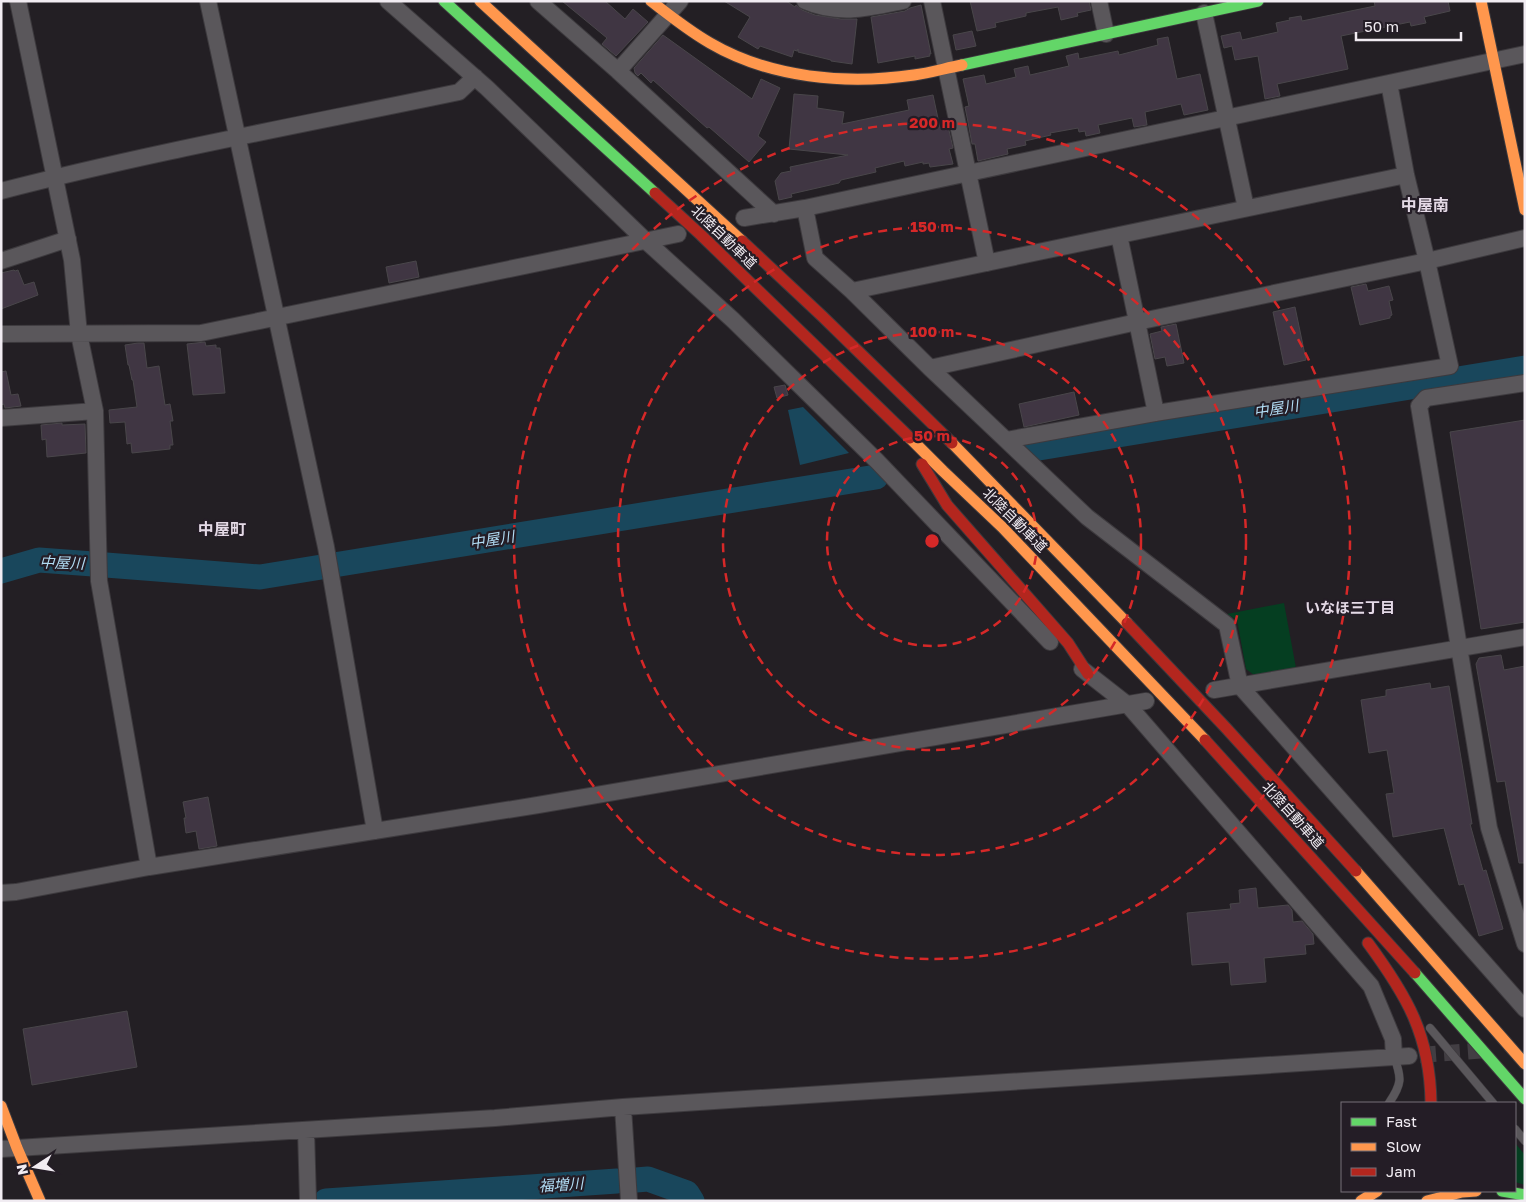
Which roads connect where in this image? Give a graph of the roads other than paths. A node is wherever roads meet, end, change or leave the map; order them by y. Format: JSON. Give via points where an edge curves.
{"nodes":[{"id":1,"x":18,"y":1,"type":"edge"},
{"id":2,"x":208,"y":1,"type":"edge"},
{"id":3,"x":388,"y":1,"type":"edge"},
{"id":4,"x":444,"y":1,"type":"edge"},
{"id":5,"x":480,"y":1,"type":"edge"},
{"id":6,"x":538,"y":1,"type":"edge"},
{"id":7,"x":651,"y":1,"type":"edge"},
{"id":8,"x":680,"y":1,"type":"edge"},
{"id":9,"x":805,"y":1,"type":"edge"},
{"id":10,"x":904,"y":1,"type":"edge"},
{"id":11,"x":932,"y":1,"type":"edge"},
{"id":12,"x":1099,"y":1,"type":"edge"},
{"id":13,"x":1258,"y":1,"type":"edge"},
{"id":14,"x":1482,"y":1,"type":"edge"},
{"id":15,"x":1204,"y":13,"type":"junction"},
{"id":16,"x":668,"y":16,"type":"junction"},
{"id":17,"x":1106,"y":34,"type":"junction"},
{"id":18,"x":1525,"y":54,"type":"edge"},
{"id":19,"x":1494,"y":61,"type":"junction"},
{"id":20,"x":946,"y":68,"type":"junction"},
{"id":21,"x":618,"y":71,"type":"junction"},
{"id":22,"x":475,"y":77,"type":"junction"},
{"id":23,"x":1389,"y":83,"type":"junction"},
{"id":24,"x":1227,"y":118,"type":"junction"},
{"id":25,"x":237,"y":138,"type":"junction"},
{"id":26,"x":968,"y":173,"type":"junction"},
{"id":27,"x":1406,"y":175,"type":"junction"},
{"id":28,"x":56,"y":177,"type":"junction"},
{"id":29,"x":1,"y":191,"type":"edge"},
{"id":30,"x":805,"y":208,"type":"junction"},
{"id":31,"x":1246,"y":208,"type":"junction"},
{"id":32,"x":1525,"y":210,"type":"edge"},
{"id":33,"x":774,"y":214,"type":"junction"},
{"id":34,"x":744,"y":218,"type":"dead end"},
{"id":35,"x":678,"y":234,"type":"dead end"},
{"id":36,"x":1119,"y":235,"type":"junction"},
{"id":37,"x":1525,"y":238,"type":"edge"},
{"id":38,"x":68,"y":239,"type":"junction"},
{"id":39,"x":646,"y":241,"type":"junction"},
{"id":40,"x":1,"y":260,"type":"edge"},
{"id":41,"x":1427,"y":261,"type":"junction"},
{"id":42,"x":987,"y":263,"type":"junction"},
{"id":43,"x":852,"y":291,"type":"junction"},
{"id":44,"x":277,"y":317,"type":"junction"},
{"id":45,"x":1137,"y":322,"type":"junction"},
{"id":46,"x":1,"y":334,"type":"edge"},
{"id":47,"x":80,"y":334,"type":"junction"},
{"id":48,"x":930,"y":368,"type":"junction"},
{"id":49,"x":1525,"y":383,"type":"edge"},
{"id":50,"x":95,"y":411,"type":"junction"},
{"id":51,"x":1156,"y":413,"type":"junction"},
{"id":52,"x":1,"y":418,"type":"edge"},
{"id":53,"x":895,"y":422,"type":"junction"},
{"id":54,"x":1006,"y":440,"type":"junction"},
{"id":55,"x":1106,"y":636,"type":"junction"},
{"id":56,"x":1525,"y":638,"type":"edge"},
{"id":57,"x":1459,"y":649,"type":"junction"},
{"id":58,"x":1088,"y":674,"type":"junction"},
{"id":59,"x":1240,"y":686,"type":"junction"},
{"id":60,"x":1214,"y":690,"type":"dead end"},
{"id":61,"x":1146,"y":702,"type":"dead end"},
{"id":62,"x":1128,"y":705,"type":"junction"},
{"id":63,"x":375,"y":831,"type":"junction"},
{"id":64,"x":149,"y":868,"type":"junction"},
{"id":65,"x":1,"y":894,"type":"edge"},
{"id":66,"x":1337,"y":903,"type":"dead end"},
{"id":67,"x":1360,"y":932,"type":"dead end"},
{"id":68,"x":1525,"y":944,"type":"edge"},
{"id":69,"x":1395,"y":982,"type":"junction"},
{"id":70,"x":1525,"y":1009,"type":"edge"},
{"id":71,"x":1402,"y":1056,"type":"junction"},
{"id":72,"x":1525,"y":1064,"type":"edge"},
{"id":73,"x":1525,"y":1099,"type":"edge"},
{"id":74,"x":1390,"y":1102,"type":"edge"},
{"id":75,"x":1431,"y":1102,"type":"edge"},
{"id":76,"x":1492,"y":1102,"type":"edge"},
{"id":77,"x":1,"y":1106,"type":"edge"},
{"id":78,"x":623,"y":1107,"type":"junction"},
{"id":79,"x":306,"y":1130,"type":"junction"},
{"id":80,"x":1516,"y":1130,"type":"edge"},
{"id":81,"x":1525,"y":1141,"type":"edge"},
{"id":82,"x":9,"y":1149,"type":"edge"},
{"id":83,"x":1375,"y":1192,"type":"edge"},
{"id":84,"x":1462,"y":1192,"type":"edge"},
{"id":85,"x":1508,"y":1192,"type":"edge"},
{"id":86,"x":1525,"y":1195,"type":"edge"},
{"id":87,"x":307,"y":1196,"type":"edge"},
{"id":88,"x":40,"y":1201,"type":"edge"},
{"id":89,"x":629,"y":1201,"type":"edge"},
{"id":90,"x":1361,"y":1201,"type":"edge"},
{"id":91,"x":1427,"y":1201,"type":"edge"}],
"edges":[{"from":1,"to":28,"type":"street"},
{"from":2,"to":25,"type":"street"},
{"from":3,"to":22,"type":"street"},
{"from":4,"to":53,"type":"main road","name":"北陸自動車道","via":[[701,234]]},
{"from":5,"to":72,"type":"main road","name":"北陸自動車道","via":[[720,220],[1020,512],[1259,763],[1403,922]]},
{"from":6,"to":21,"type":"street"},
{"from":7,"to":16,"type":"main road"},
{"from":8,"to":16,"type":"street"},
{"from":9,"to":10,"type":"street","via":[[848,11]]},
{"from":11,"to":20,"type":"street"},
{"from":12,"to":17,"type":"street"},
{"from":13,"to":15,"type":"main road"},
{"from":14,"to":19,"type":"main road"},
{"from":15,"to":17,"type":"main road"},
{"from":15,"to":24,"type":"street"},
{"from":16,"to":20,"type":"main road","via":[[722,50],[795,74],[883,79]]},
{"from":16,"to":21,"type":"street"},
{"from":17,"to":20,"type":"main road"},
{"from":18,"to":19,"type":"street"},
{"from":19,"to":23,"type":"street"},
{"from":19,"to":32,"type":"main road"},
{"from":20,"to":26,"type":"street"},
{"from":21,"to":33,"type":"street"},
{"from":22,"to":25,"type":"street","via":[[459,92]]},
{"from":22,"to":39,"type":"street"},
{"from":23,"to":24,"type":"street"},
{"from":23,"to":27,"type":"street"},
{"from":24,"to":26,"type":"street"},
{"from":24,"to":31,"type":"street"},
{"from":25,"to":28,"type":"street"},
{"from":25,"to":44,"type":"street"},
{"from":26,"to":30,"type":"street"},
{"from":26,"to":42,"type":"street"},
{"from":27,"to":31,"type":"street"},
{"from":27,"to":41,"type":"street"},
{"from":28,"to":29,"type":"street"},
{"from":28,"to":38,"type":"street"},
{"from":30,"to":33,"type":"street"},
{"from":30,"to":43,"type":"street","via":[[815,258]]},
{"from":31,"to":36,"type":"street"},
{"from":33,"to":34,"type":"street"},
{"from":35,"to":39,"type":"street"},
{"from":36,"to":42,"type":"street"},
{"from":36,"to":45,"type":"street"},
{"from":37,"to":41,"type":"street"},
{"from":38,"to":40,"type":"street"},
{"from":38,"to":47,"type":"street"},
{"from":39,"to":44,"type":"street"},
{"from":39,"to":58,"type":"street","via":[[733,320],[877,461],[1057,649]]},
{"from":41,"to":45,"type":"street"},
{"from":41,"to":51,"type":"street","via":[[1450,366]]},
{"from":42,"to":43,"type":"street"},
{"from":43,"to":48,"type":"street"},
{"from":44,"to":47,"type":"street","via":[[201,333]]},
{"from":44,"to":63,"type":"street","via":[[326,547]]},
{"from":45,"to":48,"type":"street"},
{"from":45,"to":51,"type":"street"},
{"from":46,"to":47,"type":"street"},
{"from":47,"to":50,"type":"street"},
{"from":48,"to":54,"type":"street"},
{"from":49,"to":57,"type":"street","via":[[1426,398],[1419,406]]},
{"from":50,"to":52,"type":"street"},
{"from":50,"to":64,"type":"street","via":[[99,581]]},
{"from":51,"to":54,"type":"street"},
{"from":53,"to":55,"type":"main road","name":"北陸自動車道"},
{"from":53,"to":58,"type":"main road","via":[[947,505],[1068,643]]},
{"from":54,"to":59,"type":"street","via":[[1087,517],[1227,625]]},
{"from":55,"to":66,"type":"main road","via":[[1145,685],[1267,819]]},
{"from":55,"to":73,"type":"main road","name":"北陸自動車道","via":[[1234,772]]},
{"from":56,"to":57,"type":"street"},
{"from":57,"to":59,"type":"street"},
{"from":57,"to":68,"type":"street","via":[[1492,840]]},
{"from":58,"to":62,"type":"street"},
{"from":59,"to":60,"type":"street"},
{"from":59,"to":70,"type":"street"},
{"from":61,"to":62,"type":"street"},
{"from":62,"to":63,"type":"street"},
{"from":62,"to":71,"type":"street","via":[[1371,986]]},
{"from":63,"to":64,"type":"street"},
{"from":64,"to":65,"type":"street"},
{"from":67,"to":69,"type":"main road"},
{"from":69,"to":75,"type":"main road","via":[[1424,1040],[1432,1084]]},
{"from":69,"to":76,"type":"lane"},
{"from":71,"to":74,"type":"lane","via":[[1398,1091]]},
{"from":71,"to":78,"type":"street"},
{"from":77,"to":82,"type":"main road"},
{"from":78,"to":79,"type":"street"},
{"from":78,"to":89,"type":"street"},
{"from":79,"to":82,"type":"street"},
{"from":79,"to":87,"type":"street"},
{"from":80,"to":81,"type":"lane"},
{"from":82,"to":88,"type":"main road"},
{"from":83,"to":90,"type":"main road"},
{"from":84,"to":91,"type":"main road"},
{"from":85,"to":86,"type":"main road"}]}
